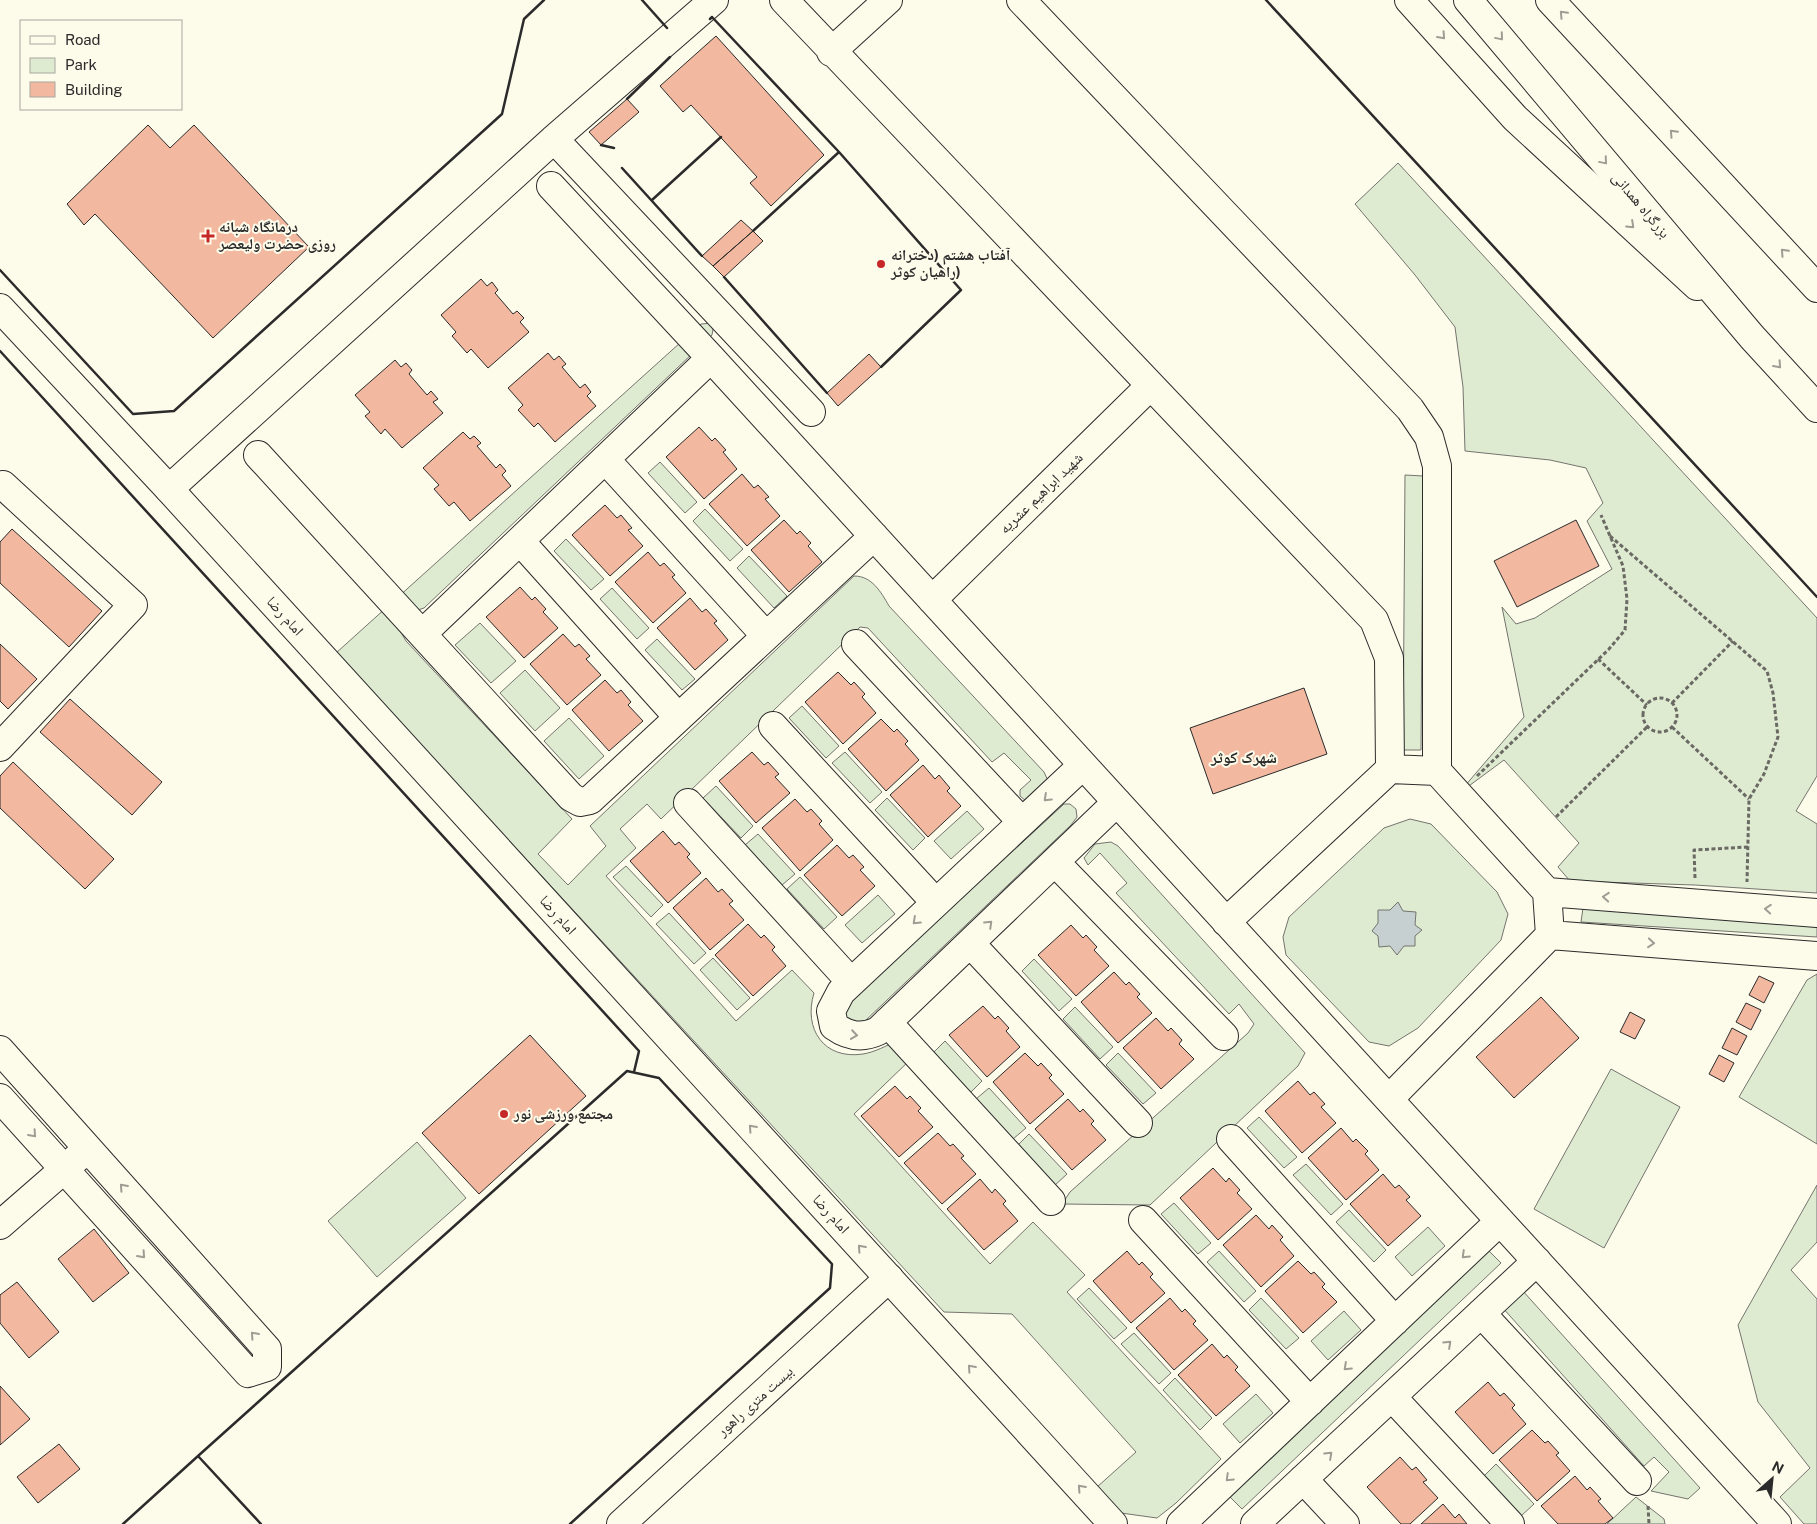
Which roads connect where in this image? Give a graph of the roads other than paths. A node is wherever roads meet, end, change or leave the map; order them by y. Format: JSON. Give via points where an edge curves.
{"nodes":[{"id":1,"x":714,"y":0,"type":"edge"},
{"id":2,"x":784,"y":0,"type":"edge"},
{"id":3,"x":888,"y":0,"type":"edge"},
{"id":4,"x":1021,"y":0,"type":"edge"},
{"id":5,"x":1409,"y":0,"type":"edge"},
{"id":6,"x":1468,"y":0,"type":"edge"},
{"id":7,"x":1550,"y":0,"type":"edge"},
{"id":8,"x":831,"y":52,"type":"junction"},
{"id":9,"x":554,"y":139,"type":"junction"},
{"id":10,"x":552,"y":186,"type":"dead end"},
{"id":11,"x":1817,"y":288,"type":"edge"},
{"id":12,"x":0,"y":308,"type":"edge"},
{"id":13,"x":1752,"y":337,"type":"junction"},
{"id":14,"x":711,"y":358,"type":"junction"},
{"id":15,"x":1150,"y":386,"type":"junction"},
{"id":16,"x":1817,"y":408,"type":"edge"},
{"id":17,"x":811,"y":412,"type":"dead end"},
{"id":18,"x":258,"y":455,"type":"dead end"},
{"id":19,"x":606,"y":459,"type":"junction"},
{"id":20,"x":3,"y":485,"type":"dead end"},
{"id":21,"x":169,"y":489,"type":"junction"},
{"id":22,"x":874,"y":536,"type":"junction"},
{"id":23,"x":520,"y":541,"type":"junction"},
{"id":24,"x":932,"y":600,"type":"junction"},
{"id":25,"x":422,"y":634,"type":"junction"},
{"id":26,"x":766,"y":636,"type":"junction"},
{"id":27,"x":856,"y":644,"type":"dead end"},
{"id":28,"x":678,"y":718,"type":"junction"},
{"id":29,"x":773,"y":726,"type":"dead end"},
{"id":30,"x":0,"y":747,"type":"edge"},
{"id":31,"x":1083,"y":765,"type":"junction"},
{"id":32,"x":1390,"y":769,"type":"junction"},
{"id":33,"x":1437,"y":771,"type":"junction"},
{"id":34,"x":688,"y":802,"type":"dead end"},
{"id":35,"x":1117,"y":802,"type":"junction"},
{"id":36,"x":1022,"y":822,"type":"junction"},
{"id":37,"x":1055,"y":862,"type":"junction"},
{"id":38,"x":1548,"y":892,"type":"junction"},
{"id":39,"x":936,"y":903,"type":"junction"},
{"id":40,"x":1817,"y":913,"type":"edge"},
{"id":41,"x":1226,"y":922,"type":"junction"},
{"id":42,"x":1550,"y":935,"type":"junction"},
{"id":43,"x":970,"y":942,"type":"junction"},
{"id":44,"x":1817,"y":956,"type":"edge"},
{"id":45,"x":851,"y":982,"type":"junction"},
{"id":46,"x":888,"y":1022,"type":"junction"},
{"id":47,"x":1224,"y":1036,"type":"dead end"},
{"id":48,"x":0,"y":1050,"type":"edge"},
{"id":49,"x":0,"y":1098,"type":"edge"},
{"id":50,"x":1389,"y":1099,"type":"junction"},
{"id":51,"x":1138,"y":1123,"type":"dead end"},
{"id":52,"x":1231,"y":1139,"type":"dead end"},
{"id":53,"x":88,"y":1148,"type":"junction"},
{"id":54,"x":64,"y":1169,"type":"junction"},
{"id":55,"x":1050,"y":1201,"type":"dead end"},
{"id":56,"x":1143,"y":1220,"type":"dead end"},
{"id":57,"x":1500,"y":1221,"type":"junction"},
{"id":58,"x":0,"y":1225,"type":"edge"},
{"id":59,"x":1537,"y":1261,"type":"junction"},
{"id":60,"x":889,"y":1278,"type":"junction"},
{"id":61,"x":1481,"y":1313,"type":"junction"},
{"id":62,"x":1395,"y":1321,"type":"junction"},
{"id":63,"x":1392,"y":1397,"type":"junction"},
{"id":64,"x":1310,"y":1402,"type":"junction"},
{"id":65,"x":1303,"y":1479,"type":"junction"},
{"id":66,"x":1638,"y":1481,"type":"dead end"},
{"id":67,"x":621,"y":1524,"type":"edge"},
{"id":68,"x":1113,"y":1524,"type":"edge"},
{"id":69,"x":1181,"y":1524,"type":"edge"},
{"id":70,"x":1255,"y":1524,"type":"edge"},
{"id":71,"x":1345,"y":1524,"type":"edge"},
{"id":72,"x":1510,"y":1524,"type":"edge"},
{"id":73,"x":1777,"y":1524,"type":"edge"}],
"edges":[{"from":1,"to":9,"type":"main road"},
{"from":2,"to":8,"type":"main road"},
{"from":3,"to":8,"type":"main road"},
{"from":4,"to":33,"type":"main road","via":[[1410,408],[1429,437],[1437,466]]},
{"from":5,"to":13,"type":"main road","one_way":true,"via":[[1515,118]]},
{"from":6,"to":13,"type":"main road","name":"بزرگراه همدانی","one_way":true},
{"from":11,"to":7,"type":"main road","one_way":true},
{"from":8,"to":15,"type":"main road"},
{"from":9,"to":17,"type":"main road"},
{"from":9,"to":21,"type":"main road"},
{"from":10,"to":14,"type":"main road"},
{"from":12,"to":21,"type":"main road","name":"امام رضا"},
{"from":13,"to":16,"type":"main road","name":"بزرگراه همدانی","one_way":true},
{"from":14,"to":19,"type":"main road"},
{"from":14,"to":22,"type":"main road"},
{"from":15,"to":24,"type":"main road","name":"شهید ابراهیم عشریه"},
{"from":15,"to":32,"type":"main road","via":[[1374,620],[1389,658]]},
{"from":18,"to":25,"type":"main road"},
{"from":19,"to":23,"type":"main road"},
{"from":19,"to":26,"type":"main road"},
{"from":20,"to":30,"type":"main road","via":[[133,605]]},
{"from":60,"to":21,"type":"main road","name":"امام رضا","one_way":true},
{"from":22,"to":24,"type":"main road"},
{"from":22,"to":26,"type":"main road"},
{"from":23,"to":25,"type":"main road"},
{"from":23,"to":28,"type":"main road"},
{"from":24,"to":31,"type":"main road"},
{"from":25,"to":28,"type":"main road","via":[[571,797],[580,802],[590,800]]},
{"from":26,"to":28,"type":"main road"},
{"from":27,"to":36,"type":"main road"},
{"from":29,"to":39,"type":"main road"},
{"from":31,"to":35,"type":"main road"},
{"from":31,"to":36,"type":"main road","one_way":true},
{"from":32,"to":33,"type":"main road"},
{"from":32,"to":41,"type":"main road"},
{"from":33,"to":38,"type":"main road"},
{"from":34,"to":45,"type":"main road"},
{"from":35,"to":37,"type":"main road"},
{"from":35,"to":41,"type":"main road"},
{"from":36,"to":39,"type":"main road"},
{"from":43,"to":37,"type":"main road","one_way":true},
{"from":37,"to":47,"type":"main road"},
{"from":40,"to":38,"type":"main road","one_way":true},
{"from":38,"to":42,"type":"main road"},
{"from":39,"to":45,"type":"main road","one_way":true},
{"from":41,"to":50,"type":"main road"},
{"from":42,"to":44,"type":"main road","one_way":true},
{"from":42,"to":50,"type":"main road"},
{"from":43,"to":46,"type":"main road"},
{"from":43,"to":51,"type":"main road"},
{"from":45,"to":46,"type":"main road","one_way":true,"via":[[834,1001],[831,1011],[834,1026],[845,1034],[866,1036]]},
{"from":46,"to":55,"type":"main road"},
{"from":48,"to":53,"type":"main road"},
{"from":49,"to":54,"type":"main road","one_way":true},
{"from":50,"to":57,"type":"main road"},
{"from":52,"to":62,"type":"main road"},
{"from":53,"to":54,"type":"main road"},
{"from":54,"to":53,"type":"main road","one_way":true,"via":[[248,1373],[267,1367],[267,1348]]},
{"from":54,"to":58,"type":"main road"},
{"from":56,"to":64,"type":"main road"},
{"from":57,"to":59,"type":"main road"},
{"from":57,"to":62,"type":"main road","one_way":true},
{"from":59,"to":61,"type":"main road"},
{"from":59,"to":73,"type":"main road"},
{"from":60,"to":67,"type":"main road","name":"بیست متری راهور"},
{"from":68,"to":60,"type":"main road","name":"امام رضا","one_way":true},
{"from":63,"to":61,"type":"main road","one_way":true},
{"from":61,"to":66,"type":"main road"},
{"from":62,"to":64,"type":"main road","one_way":true},
{"from":65,"to":63,"type":"main road","one_way":true},
{"from":63,"to":72,"type":"main road"},
{"from":64,"to":69,"type":"main road","one_way":true},
{"from":65,"to":70,"type":"main road"},
{"from":65,"to":71,"type":"main road"}]}
